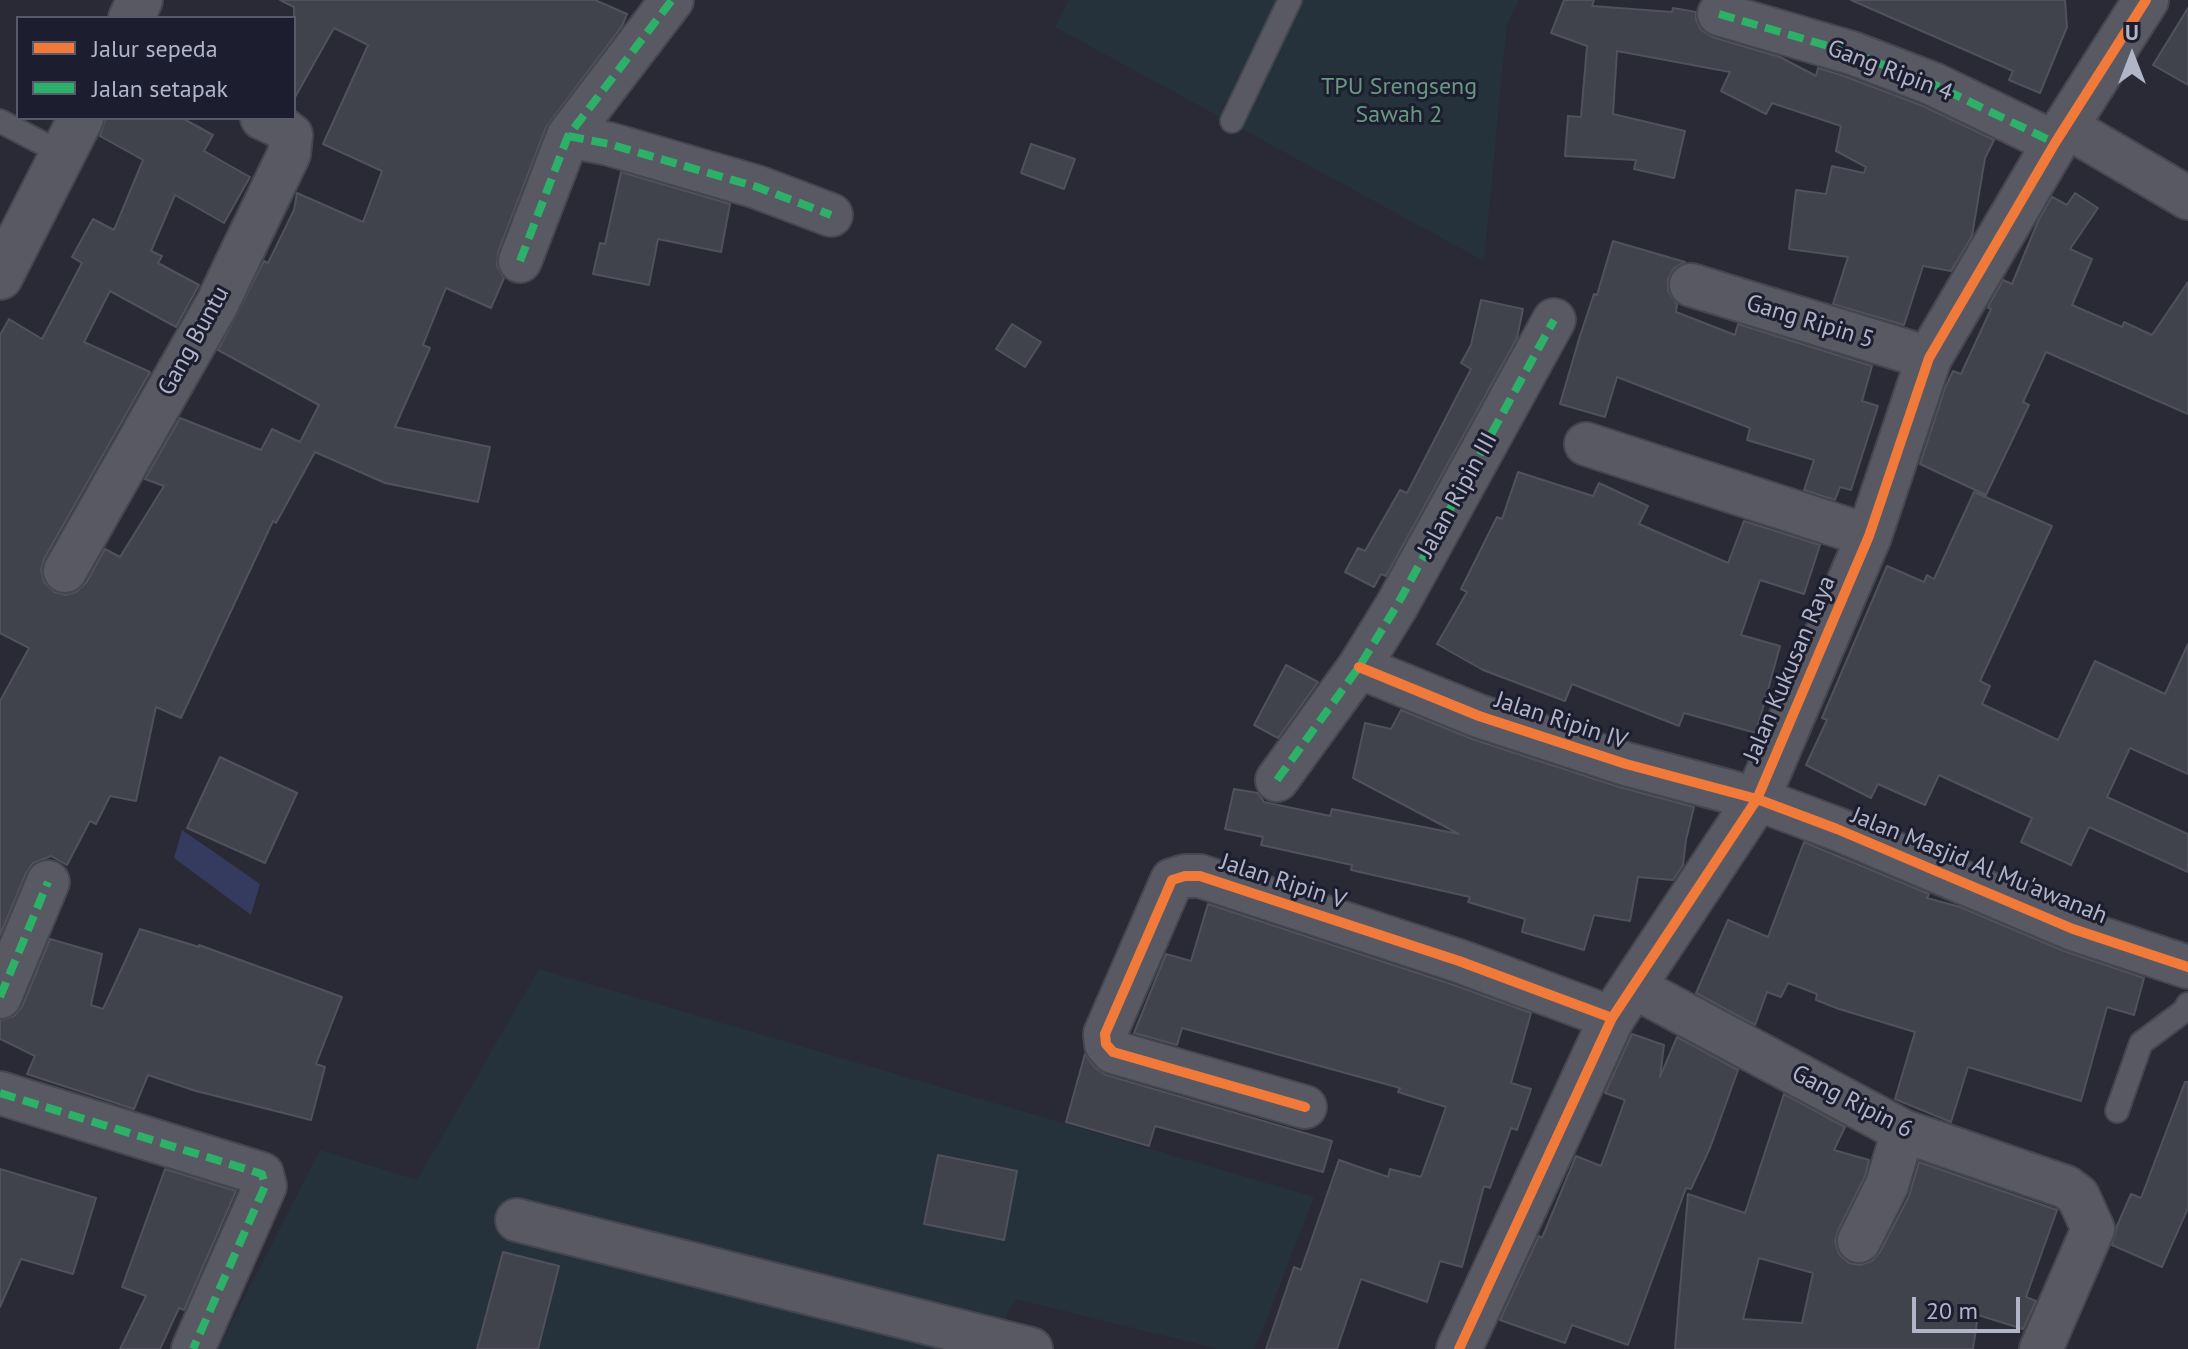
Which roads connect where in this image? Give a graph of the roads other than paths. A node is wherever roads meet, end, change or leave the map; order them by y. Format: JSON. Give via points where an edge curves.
{"nodes":[{"id":1,"x":672,"y":0,"type":"edge"},
{"id":2,"x":1290,"y":0,"type":"edge"},
{"id":3,"x":2146,"y":0,"type":"edge"},
{"id":4,"x":1719,"y":14,"type":"dead end"},
{"id":5,"x":266,"y":120,"type":"edge"},
{"id":6,"x":0,"y":121,"type":"edge"},
{"id":7,"x":1232,"y":121,"type":"dead end"},
{"id":8,"x":2061,"y":135,"type":"junction"},
{"id":9,"x":72,"y":136,"type":"edge"},
{"id":10,"x":568,"y":136,"type":"junction"},
{"id":11,"x":2188,"y":198,"type":"edge"},
{"id":12,"x":831,"y":215,"type":"dead end"},
{"id":13,"x":520,"y":261,"type":"dead end"},
{"id":14,"x":0,"y":277,"type":"edge"},
{"id":15,"x":1691,"y":285,"type":"dead end"},
{"id":16,"x":1554,"y":320,"type":"dead end"},
{"id":17,"x":1929,"y":358,"type":"junction"},
{"id":18,"x":1586,"y":444,"type":"dead end"},
{"id":19,"x":1869,"y":536,"type":"junction"},
{"id":20,"x":65,"y":571,"type":"dead end"},
{"id":21,"x":1359,"y":667,"type":"junction"},
{"id":22,"x":1277,"y":780,"type":"dead end"},
{"id":23,"x":1757,"y":799,"type":"junction"},
{"id":24,"x":48,"y":882,"type":"dead end"},
{"id":25,"x":2187,"y":972,"type":"edge"},
{"id":26,"x":0,"y":997,"type":"edge"},
{"id":27,"x":1623,"y":1003,"type":"junction"},
{"id":28,"x":0,"y":1093,"type":"edge"},
{"id":29,"x":1305,"y":1107,"type":"dead end"},
{"id":30,"x":2117,"y":1111,"type":"dead end"},
{"id":31,"x":1903,"y":1131,"type":"junction"},
{"id":32,"x":517,"y":1220,"type":"dead end"},
{"id":33,"x":1859,"y":1241,"type":"dead end"},
{"id":34,"x":193,"y":1349,"type":"edge"},
{"id":35,"x":1031,"y":1349,"type":"edge"},
{"id":36,"x":1459,"y":1349,"type":"edge"},
{"id":37,"x":2041,"y":1349,"type":"edge"}],
"edges":[{"from":1,"to":10,"type":"street"},
{"from":2,"to":7,"type":"lane"},
{"from":3,"to":8,"type":"street","name":"Jalan Kukusan Raya"},
{"from":4,"to":8,"type":"street","name":"Gang Ripin 4","via":[[1852,53]]},
{"from":5,"to":20,"type":"street","name":"Gang Buntu","via":[[291,135],[289,154],[217,304]]},
{"from":6,"to":9,"type":"lane"},
{"from":8,"to":11,"type":"street","name":"Gang Ripin 4"},
{"from":8,"to":17,"type":"street","name":"Jalan Kukusan Raya"},
{"from":9,"to":14,"type":"street"},
{"from":10,"to":12,"type":"street","via":[[757,187]]},
{"from":10,"to":13,"type":"street"},
{"from":15,"to":17,"type":"street","name":"Gang Ripin 5"},
{"from":16,"to":21,"type":"street","name":"Jalan Ripin III"},
{"from":17,"to":19,"type":"street","name":"Jalan Kukusan Raya"},
{"from":18,"to":19,"type":"street"},
{"from":19,"to":23,"type":"street","name":"Jalan Kukusan Raya"},
{"from":21,"to":22,"type":"street","name":"Jalan Ripin III"},
{"from":21,"to":23,"type":"street","name":"Jalan Ripin IV","via":[[1479,716]]},
{"from":23,"to":25,"type":"street","name":"Jalan Masjid Al Mu'awanah"},
{"from":23,"to":27,"type":"street","name":"Jalan Kukusan Raya"},
{"from":24,"to":26,"type":"street"},
{"from":25,"to":30,"type":"lane","via":[[2184,1011],[2141,1043]]},
{"from":27,"to":29,"type":"street","name":"Jalan Ripin V","via":[[1459,961],[1200,876],[1172,880],[1105,1034],[1106,1044],[1113,1052]]},
{"from":27,"to":31,"type":"street","name":"Gang Ripin 6"},
{"from":27,"to":36,"type":"street","name":"Jalan Kukusan Raya"},
{"from":28,"to":34,"type":"street","via":[[262,1174],[265,1186]]},
{"from":31,"to":33,"type":"street","via":[[1887,1185]]},
{"from":31,"to":37,"type":"street","name":"Gang Ripin 6","via":[[2066,1187],[2078,1196],[2093,1229]]},
{"from":32,"to":35,"type":"street"}]}
